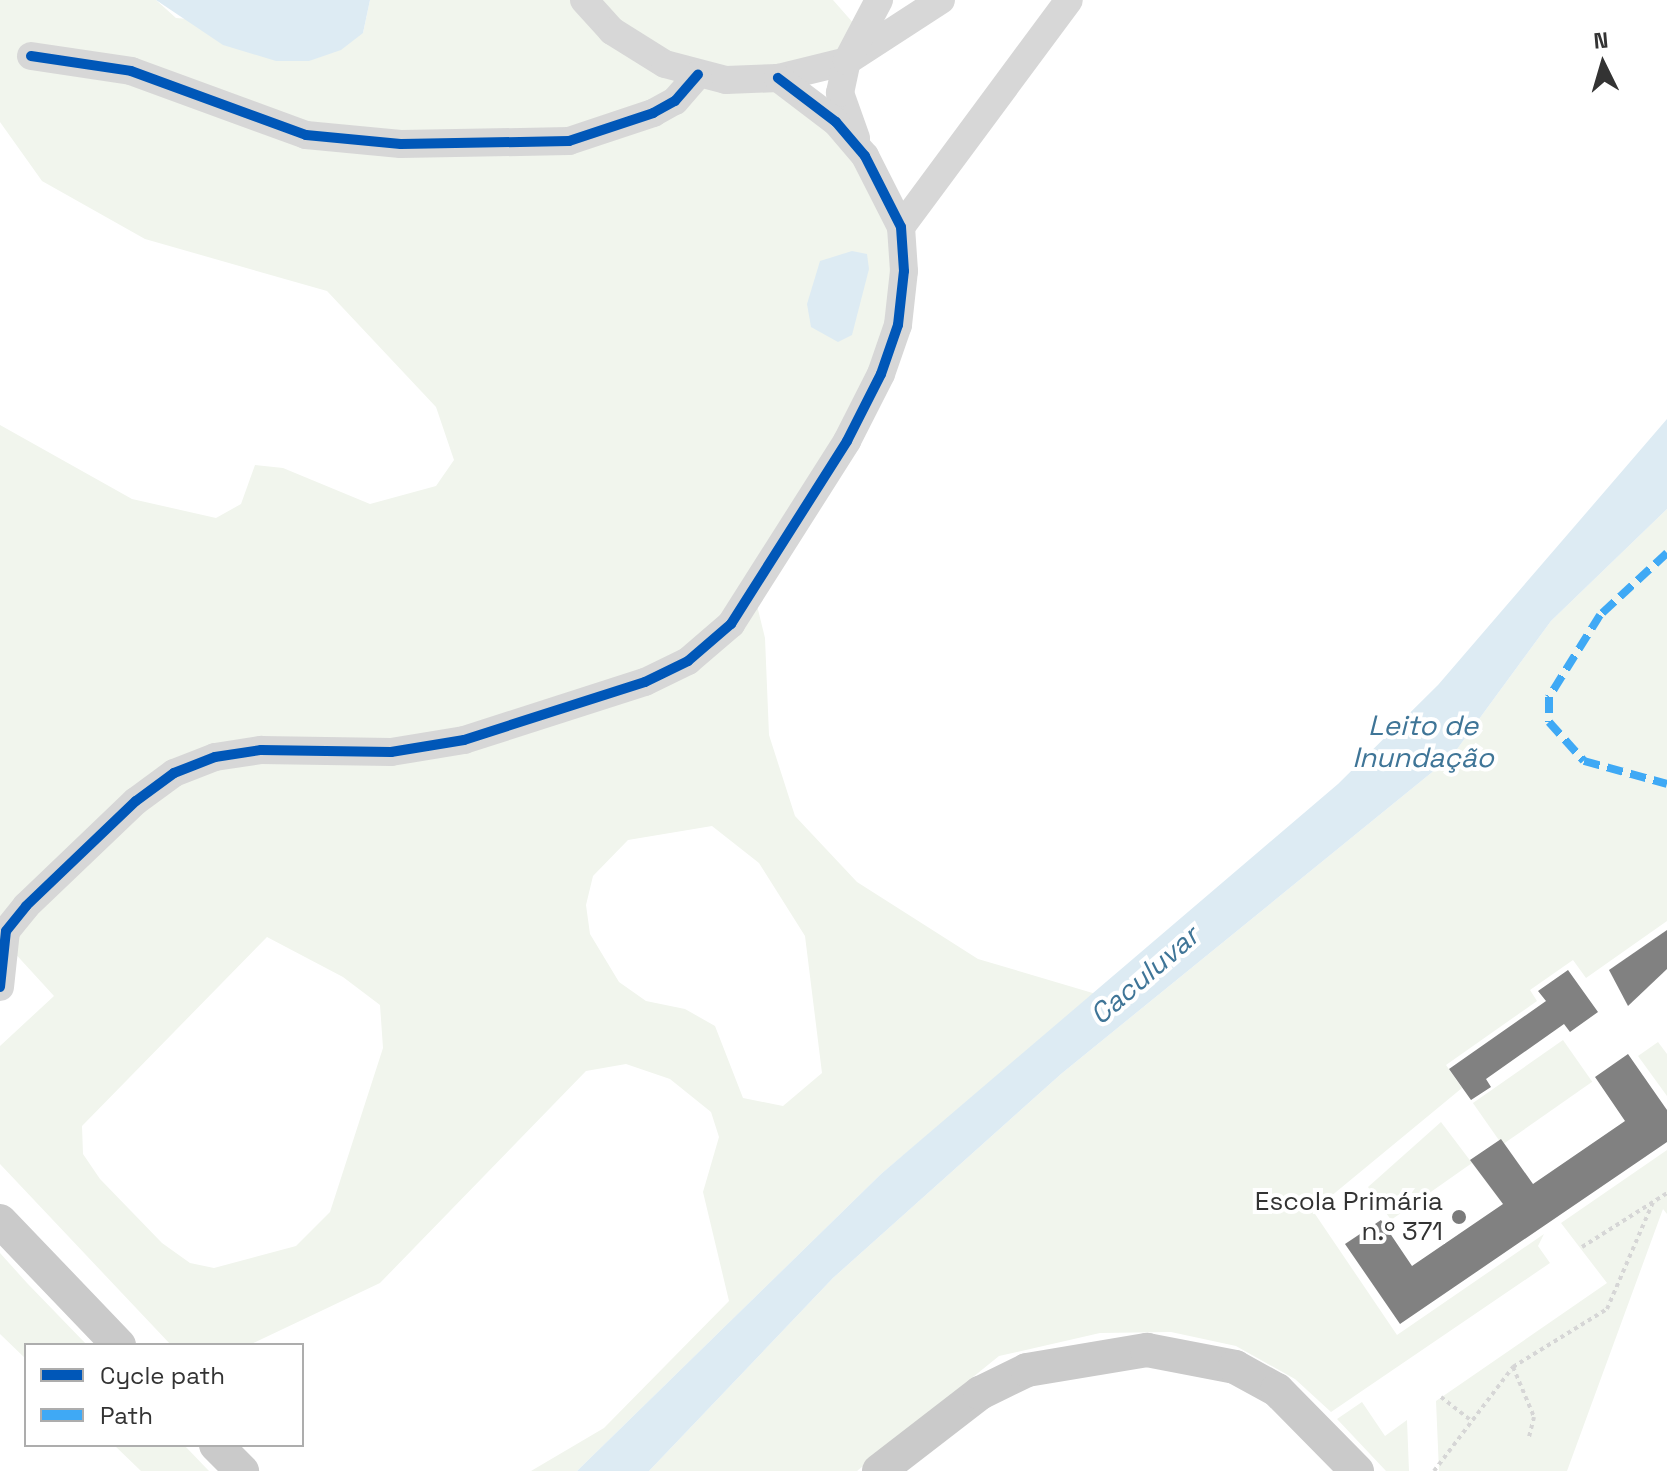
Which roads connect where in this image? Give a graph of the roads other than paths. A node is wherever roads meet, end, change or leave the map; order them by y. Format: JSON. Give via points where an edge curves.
{"nodes":[{"id":1,"x":584,"y":0,"type":"edge"},
{"id":2,"x":879,"y":0,"type":"edge"},
{"id":3,"x":941,"y":0,"type":"edge"},
{"id":4,"x":1069,"y":0,"type":"edge"},
{"id":5,"x":31,"y":56,"type":"dead end"},
{"id":6,"x":847,"y":61,"type":"junction"},
{"id":7,"x":698,"y":75,"type":"junction"},
{"id":8,"x":778,"y":78,"type":"junction"},
{"id":9,"x":865,"y":156,"type":"junction"},
{"id":10,"x":901,"y":227,"type":"junction"},
{"id":11,"x":0,"y":987,"type":"edge"},
{"id":12,"x":0,"y":1221,"type":"edge"},
{"id":13,"x":117,"y":1343,"type":"edge"},
{"id":14,"x":218,"y":1447,"type":"edge"},
{"id":15,"x":242,"y":1471,"type":"edge"},
{"id":16,"x":879,"y":1471,"type":"edge"},
{"id":17,"x":1357,"y":1471,"type":"edge"}],
"edges":[{"from":1,"to":7,"type":"street","via":[[612,31],[665,64]]},
{"from":2,"to":6,"type":"street"},
{"from":3,"to":6,"type":"street"},
{"from":4,"to":10,"type":"street"},
{"from":5,"to":7,"type":"street","via":[[131,71],[306,135],[401,144],[569,141],[653,113],[675,101]]},
{"from":6,"to":8,"type":"street"},
{"from":6,"to":9,"type":"street","via":[[840,93]]},
{"from":7,"to":8,"type":"street"},
{"from":8,"to":9,"type":"street","via":[[836,122]]},
{"from":9,"to":10,"type":"street"},
{"from":10,"to":11,"type":"street","via":[[898,325],[881,374],[847,441],[731,624],[688,661],[645,682],[464,740],[391,752],[261,750],[215,757],[174,773],[136,801],[26,906],[6,931]]},
{"from":12,"to":13,"type":"main road"},
{"from":14,"to":15,"type":"main road"},
{"from":16,"to":17,"type":"main road","via":[[980,1393],[1027,1370],[1147,1350],[1235,1367],[1277,1390]]}]}
